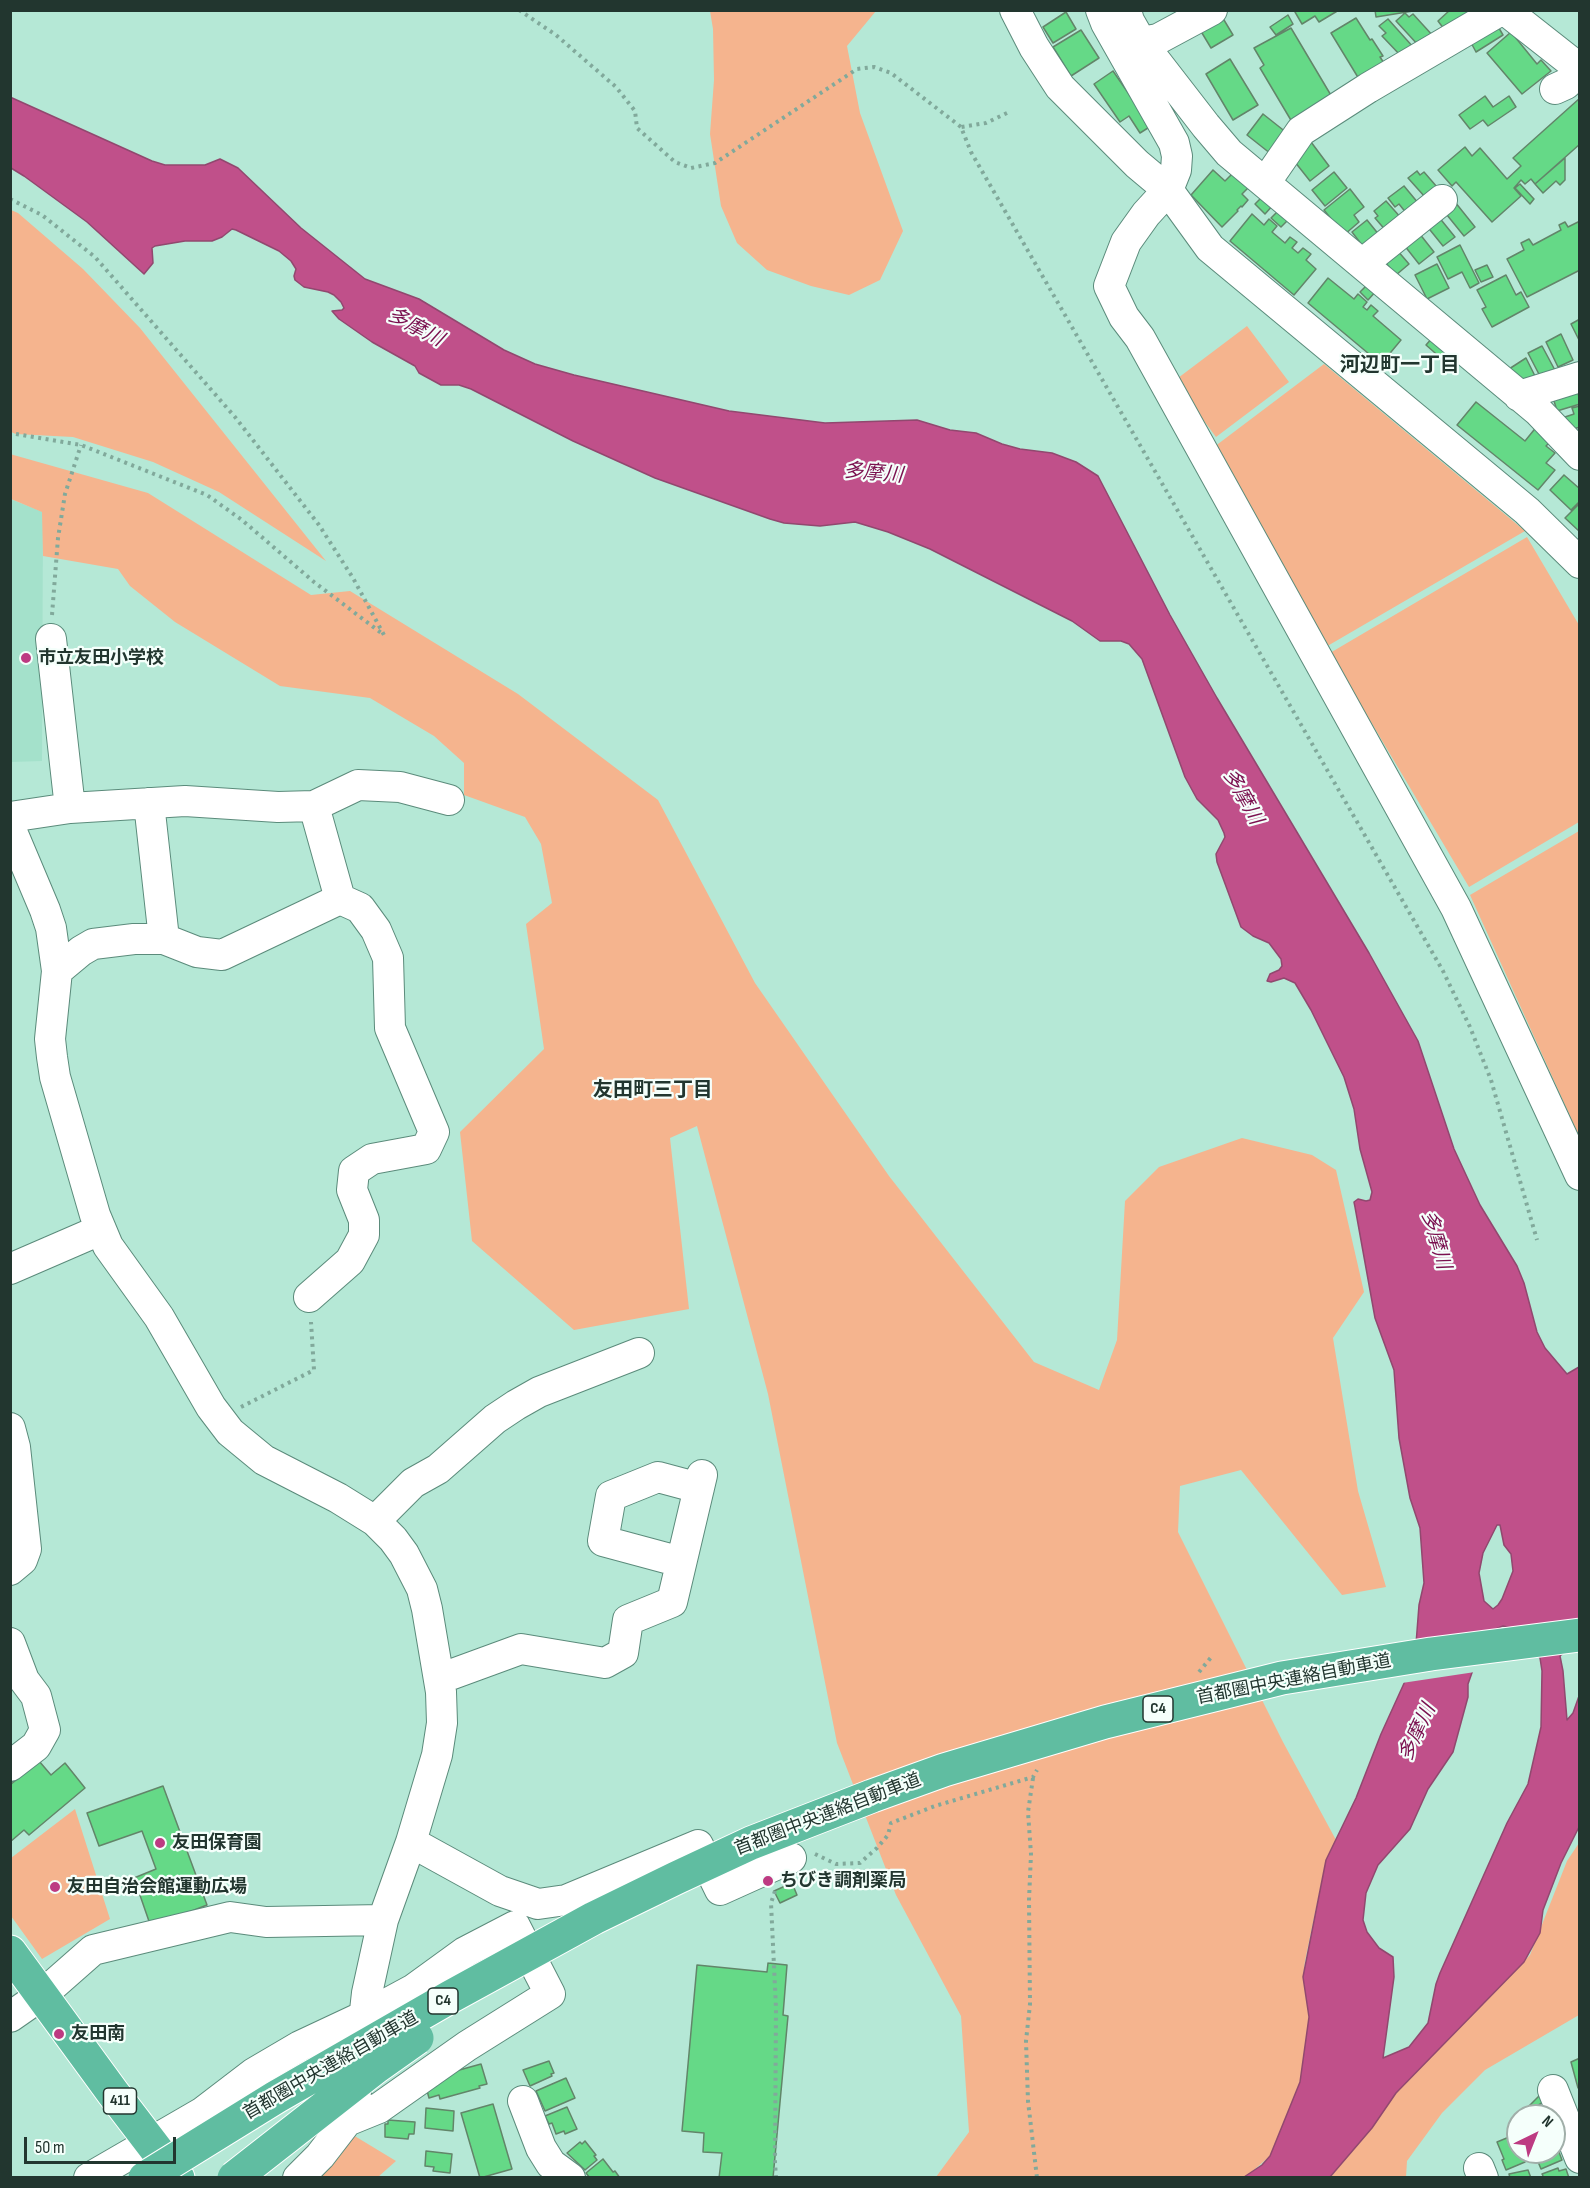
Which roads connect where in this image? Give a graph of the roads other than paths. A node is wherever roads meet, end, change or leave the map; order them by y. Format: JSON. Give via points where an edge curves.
{"nodes":[{"id":1,"x":1015,"y":10,"type":"edge"},
{"id":2,"x":1101,"y":10,"type":"edge"},
{"id":3,"x":1126,"y":10,"type":"edge"},
{"id":4,"x":1212,"y":10,"type":"edge"},
{"id":5,"x":1514,"y":13,"type":"edge"},
{"id":6,"x":1141,"y":42,"type":"junction"},
{"id":7,"x":1580,"y":70,"type":"edge"},
{"id":8,"x":1555,"y":89,"type":"dead end"},
{"id":9,"x":1172,"y":180,"type":"junction"},
{"id":10,"x":1265,"y":183,"type":"junction"},
{"id":11,"x":1442,"y":201,"type":"dead end"},
{"id":12,"x":1362,"y":264,"type":"junction"},
{"id":13,"x":1580,"y":377,"type":"edge"},
{"id":14,"x":1519,"y":396,"type":"junction"},
{"id":15,"x":1580,"y":455,"type":"edge"},
{"id":16,"x":1580,"y":563,"type":"edge"},
{"id":17,"x":51,"y":639,"type":"road end"},
{"id":18,"x":449,"y":800,"type":"dead end"},
{"id":19,"x":148,"y":803,"type":"junction"},
{"id":20,"x":314,"y":806,"type":"junction"},
{"id":21,"x":70,"y":808,"type":"junction"},
{"id":22,"x":10,"y":817,"type":"edge"},
{"id":23,"x":10,"y":827,"type":"edge"},
{"id":24,"x":340,"y":899,"type":"junction"},
{"id":25,"x":164,"y":939,"type":"junction"},
{"id":26,"x":57,"y":971,"type":"junction"},
{"id":27,"x":1580,"y":1175,"type":"edge"},
{"id":28,"x":100,"y":1230,"type":"junction"},
{"id":29,"x":10,"y":1269,"type":"edge"},
{"id":30,"x":309,"y":1297,"type":"road end"},
{"id":31,"x":639,"y":1353,"type":"dead end"},
{"id":32,"x":10,"y":1428,"type":"edge"},
{"id":33,"x":375,"y":1521,"type":"junction"},
{"id":34,"x":681,"y":1562,"type":"junction"},
{"id":35,"x":10,"y":1570,"type":"edge"},
{"id":36,"x":1580,"y":1635,"type":"edge"},
{"id":37,"x":10,"y":1643,"type":"edge"},
{"id":38,"x":1580,"y":1648,"type":"edge"},
{"id":39,"x":17,"y":1679,"type":"edge"},
{"id":40,"x":439,"y":1679,"type":"junction"},
{"id":41,"x":10,"y":1766,"type":"edge"},
{"id":42,"x":411,"y":1842,"type":"junction"},
{"id":43,"x":791,"y":1858,"type":"road end"},
{"id":44,"x":383,"y":1920,"type":"junction"},
{"id":45,"x":10,"y":1952,"type":"edge"},
{"id":46,"x":42,"y":1994,"type":"junction"},
{"id":47,"x":364,"y":2016,"type":"junction"},
{"id":48,"x":10,"y":2017,"type":"edge"},
{"id":49,"x":1553,"y":2090,"type":"dead end"},
{"id":50,"x":523,"y":2101,"type":"dead end"},
{"id":51,"x":347,"y":2121,"type":"junction"},
{"id":52,"x":151,"y":2143,"type":"junction"},
{"id":53,"x":1580,"y":2158,"type":"edge"},
{"id":54,"x":89,"y":2178,"type":"edge"},
{"id":55,"x":145,"y":2178,"type":"edge"},
{"id":56,"x":178,"y":2178,"type":"edge"},
{"id":57,"x":234,"y":2178,"type":"edge"},
{"id":58,"x":298,"y":2178,"type":"edge"},
{"id":59,"x":570,"y":2178,"type":"edge"}],
"edges":[{"from":1,"to":9,"type":"street","via":[[1060,87],[1137,164]]},
{"from":2,"to":9,"type":"street","via":[[1174,142],[1177,156]]},
{"from":3,"to":6,"type":"street"},
{"from":4,"to":6,"type":"street","via":[[1158,39]]},
{"from":5,"to":7,"type":"street"},
{"from":5,"to":10,"type":"street","via":[[1301,131]]},
{"from":6,"to":10,"type":"street","via":[[1221,144]]},
{"from":7,"to":8,"type":"street"},
{"from":9,"to":16,"type":"street","via":[[1210,248],[1527,511]]},
{"from":9,"to":27,"type":"street","via":[[1126,242],[1109,286],[1456,908]]},
{"from":10,"to":12,"type":"street"},
{"from":11,"to":12,"type":"street"},
{"from":12,"to":14,"type":"street"},
{"from":13,"to":14,"type":"street"},
{"from":14,"to":15,"type":"street"},
{"from":17,"to":21,"type":"street"},
{"from":18,"to":20,"type":"street","via":[[400,787],[358,785]]},
{"from":19,"to":20,"type":"street"},
{"from":19,"to":21,"type":"street"},
{"from":19,"to":25,"type":"street"},
{"from":20,"to":24,"type":"street"},
{"from":21,"to":22,"type":"street"},
{"from":23,"to":26,"type":"street","via":[[45,910],[55,944]]},
{"from":24,"to":25,"type":"street","via":[[222,955],[197,952]]},
{"from":24,"to":30,"type":"street","via":[[360,908],[376,930],[388,958],[390,1028],[434,1132],[426,1149],[372,1159],[354,1171],[352,1190],[364,1220],[364,1235],[350,1261]]},
{"from":25,"to":26,"type":"street","via":[[93,944]]},
{"from":26,"to":28,"type":"street","via":[[50,1039],[52,1057]]},
{"from":28,"to":29,"type":"street"},
{"from":28,"to":33,"type":"street","via":[[230,1432],[264,1460]]},
{"from":31,"to":33,"type":"street","via":[[539,1392],[516,1405],[438,1469],[414,1483]]},
{"from":32,"to":35,"type":"street","via":[[26,1549],[22,1560]]},
{"from":33,"to":40,"type":"street","via":[[404,1554],[422,1589]]},
{"from":34,"to":34,"type":"street","via":[[700,1481],[658,1477],[611,1496],[603,1541]]},
{"from":34,"to":40,"type":"street","via":[[672,1602],[628,1620],[623,1653],[605,1663],[521,1649]]},
{"from":36,"to":55,"type":"highway","name":"首都圏中央連絡自動車道","number":"C4","bridge":true,"via":[[1282,1678],[1105,1722],[872,1796],[751,1843],[594,1918],[276,2097]]},
{"from":37,"to":39,"type":"street"},
{"from":38,"to":57,"type":"highway","name":"首都圏中央連絡自動車道","number":"C4","bridge":true,"via":[[1391,1673],[1210,1708],[948,1782],[810,1832],[681,1888],[524,1970],[376,2067]]},
{"from":39,"to":41,"type":"street","via":[[36,1696],[45,1730],[36,1746]]},
{"from":40,"to":42,"type":"street","via":[[440,1738]]},
{"from":42,"to":43,"type":"street","via":[[500,1891],[538,1904],[566,1900],[698,1845],[720,1890]]},
{"from":42,"to":44,"type":"street"},
{"from":44,"to":46,"type":"street","via":[[266,1922],[230,1917],[93,1950]]},
{"from":44,"to":47,"type":"street"},
{"from":45,"to":46,"type":"highway","number":"411"},
{"from":46,"to":48,"type":"street"},
{"from":46,"to":52,"type":"highway","number":"411"},
{"from":47,"to":51,"type":"street","via":[[355,2100]]},
{"from":47,"to":51,"type":"street","via":[[414,1989],[465,1952],[515,1926],[550,1994],[379,2108]]},
{"from":47,"to":52,"type":"street","via":[[254,2073],[203,2112]]},
{"from":49,"to":53,"type":"street"},
{"from":50,"to":59,"type":"street","via":[[541,2148],[551,2163]]},
{"from":51,"to":58,"type":"street"},
{"from":52,"to":54,"type":"street"},
{"from":52,"to":56,"type":"highway","number":"411"}]}
